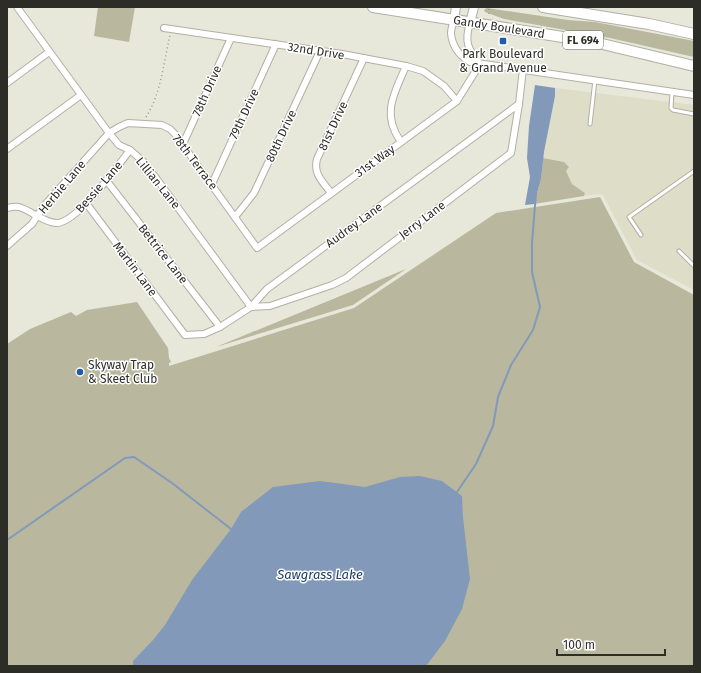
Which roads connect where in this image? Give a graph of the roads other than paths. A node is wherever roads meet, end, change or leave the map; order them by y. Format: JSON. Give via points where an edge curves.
{"nodes":[{"id":1,"x":17,"y":7,"type":"edge"},
{"id":2,"x":373,"y":7,"type":"edge"},
{"id":3,"x":456,"y":7,"type":"edge"},
{"id":4,"x":474,"y":7,"type":"edge"},
{"id":5,"x":543,"y":7,"type":"edge"},
{"id":6,"x":454,"y":20,"type":"junction"},
{"id":7,"x":470,"y":23,"type":"junction"},
{"id":8,"x":164,"y":28,"type":"dead end"},
{"id":9,"x":694,"y":34,"type":"edge"},
{"id":10,"x":231,"y":38,"type":"junction"},
{"id":11,"x":276,"y":44,"type":"junction"},
{"id":12,"x":320,"y":51,"type":"junction"},
{"id":13,"x":50,"y":52,"type":"junction"},
{"id":14,"x":364,"y":58,"type":"junction"},
{"id":15,"x":480,"y":64,"type":"junction"},
{"id":16,"x":406,"y":66,"type":"junction"},
{"id":17,"x":694,"y":66,"type":"edge"},
{"id":18,"x":523,"y":69,"type":"junction"},
{"id":19,"x":596,"y":80,"type":"junction"},
{"id":20,"x":7,"y":83,"type":"edge"},
{"id":21,"x":672,"y":92,"type":"junction"},
{"id":22,"x":81,"y":95,"type":"junction"},
{"id":23,"x":694,"y":95,"type":"edge"},
{"id":24,"x":457,"y":101,"type":"junction"},
{"id":25,"x":519,"y":104,"type":"junction"},
{"id":26,"x":694,"y":114,"type":"edge"},
{"id":27,"x":590,"y":124,"type":"dead end"},
{"id":28,"x":109,"y":133,"type":"junction"},
{"id":29,"x":401,"y":142,"type":"junction"},
{"id":30,"x":183,"y":144,"type":"junction"},
{"id":31,"x":7,"y":149,"type":"edge"},
{"id":32,"x":130,"y":150,"type":"junction"},
{"id":33,"x":694,"y":171,"type":"edge"},
{"id":34,"x":106,"y":180,"type":"junction"},
{"id":35,"x":212,"y":184,"type":"junction"},
{"id":36,"x":331,"y":193,"type":"junction"},
{"id":37,"x":86,"y":203,"type":"junction"},
{"id":38,"x":7,"y":208,"type":"edge"},
{"id":39,"x":37,"y":216,"type":"junction"},
{"id":40,"x":235,"y":217,"type":"junction"},
{"id":41,"x":642,"y":235,"type":"dead end"},
{"id":42,"x":7,"y":246,"type":"edge"},
{"id":43,"x":257,"y":248,"type":"joint"},
{"id":44,"x":679,"y":252,"type":"dead end"},
{"id":45,"x":694,"y":266,"type":"edge"},
{"id":46,"x":252,"y":307,"type":"junction"},
{"id":47,"x":220,"y":327,"type":"junction"},
{"id":48,"x":185,"y":335,"type":"joint"}],
"edges":[{"from":1,"to":13,"type":"street","name":"Lillian Lane"},
{"from":2,"to":6,"type":"highway","name":"Gandy Boulevard","number":"FL 694"},
{"from":3,"to":6,"type":"street"},
{"from":4,"to":7,"type":"street"},
{"from":5,"to":9,"type":"highway","number":"FL 694"},
{"from":6,"to":7,"type":"highway","name":"Gandy Boulevard","number":"FL 694"},
{"from":6,"to":15,"type":"street","via":[[451,33],[456,48],[462,57]]},
{"from":7,"to":15,"type":"street","via":[[467,45]]},
{"from":7,"to":17,"type":"highway","name":"Gandy Boulevard","number":"FL 694","via":[[594,42]]},
{"from":8,"to":10,"type":"street","name":"32nd Drive"},
{"from":10,"to":11,"type":"street","name":"32nd Drive"},
{"from":10,"to":30,"type":"street","name":"78th Drive"},
{"from":11,"to":12,"type":"street","name":"32nd Drive"},
{"from":11,"to":35,"type":"street","name":"79th Drive"},
{"from":12,"to":14,"type":"street","name":"32nd Drive"},
{"from":12,"to":40,"type":"street","name":"80th Drive","via":[[254,193]]},
{"from":13,"to":20,"type":"street"},
{"from":13,"to":22,"type":"street","name":"Lillian Lane"},
{"from":14,"to":16,"type":"street","name":"32nd Drive"},
{"from":14,"to":36,"type":"street","name":"81st Drive","via":[[317,160],[318,174]]},
{"from":15,"to":18,"type":"street"},
{"from":15,"to":24,"type":"street","name":"31st Way"},
{"from":16,"to":24,"type":"street","name":"32nd Drive","via":[[423,71],[444,86]]},
{"from":16,"to":29,"type":"street","via":[[390,108],[390,120]]},
{"from":18,"to":19,"type":"street"},
{"from":18,"to":25,"type":"street","name":"Jerry Lane"},
{"from":19,"to":21,"type":"street"},
{"from":19,"to":27,"type":"lane"},
{"from":21,"to":23,"type":"street"},
{"from":21,"to":26,"type":"lane","via":[[673,110]]},
{"from":22,"to":28,"type":"street","name":"Lillian Lane"},
{"from":22,"to":31,"type":"street"},
{"from":24,"to":29,"type":"street","name":"31st Way"},
{"from":25,"to":46,"type":"street","name":"Audrey Lane","via":[[267,289]]},
{"from":25,"to":46,"type":"street","name":"Jerry Lane","via":[[511,153],[448,201],[346,278],[270,306]]},
{"from":28,"to":30,"type":"street","name":"78th Terrace","via":[[128,123],[162,125],[175,134]]},
{"from":28,"to":32,"type":"street","name":"Lillian Lane","via":[[119,145]]},
{"from":28,"to":39,"type":"street","name":"Herbie Lane"},
{"from":29,"to":36,"type":"street","name":"31st Way"},
{"from":30,"to":35,"type":"street","name":"78th Terrace"},
{"from":32,"to":34,"type":"street","name":"Bessie Lane"},
{"from":32,"to":46,"type":"street","name":"Lillian Lane","via":[[144,163]]},
{"from":33,"to":41,"type":"lane","via":[[629,216]]},
{"from":34,"to":37,"type":"street","name":"Bessie Lane"},
{"from":34,"to":47,"type":"street","name":"Bettrice Lane"},
{"from":35,"to":40,"type":"street","name":"78th Terrace"},
{"from":36,"to":43,"type":"street","name":"31st Way"},
{"from":37,"to":39,"type":"street","name":"Bessie Lane","via":[[64,222],[56,223]]},
{"from":37,"to":48,"type":"street","name":"Martin Lane"},
{"from":38,"to":39,"type":"street","name":"Herbie Lane","via":[[18,207]]},
{"from":39,"to":42,"type":"street","via":[[32,224]]},
{"from":40,"to":43,"type":"street","name":"78th Terrace"},
{"from":44,"to":45,"type":"lane"},
{"from":46,"to":47,"type":"street","name":"Audrey Lane"},
{"from":47,"to":48,"type":"street","name":"Audrey Lane","via":[[204,334]]}]}
